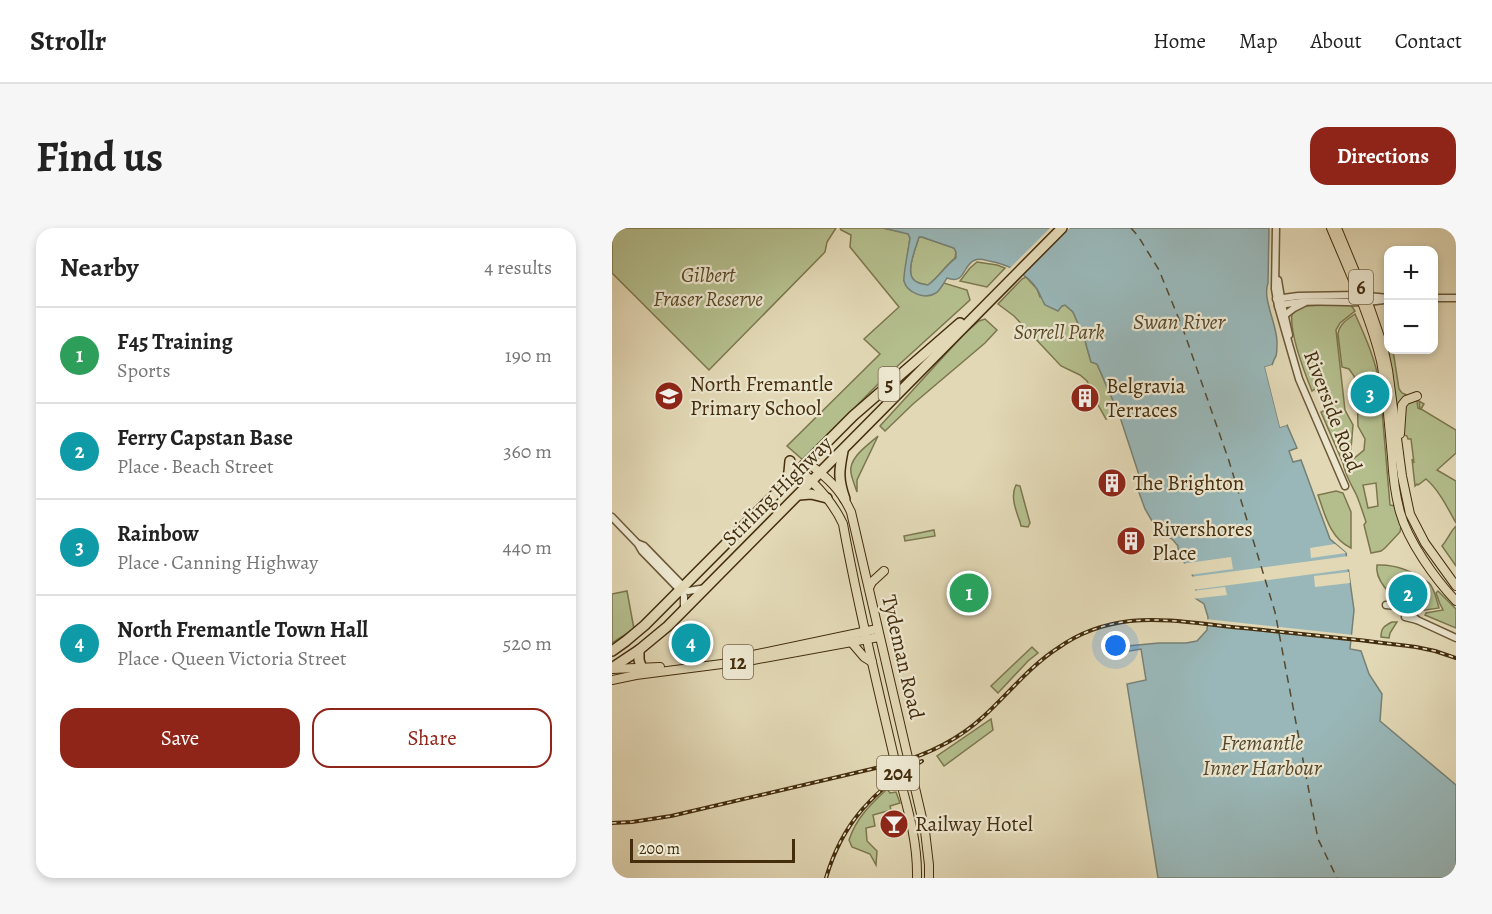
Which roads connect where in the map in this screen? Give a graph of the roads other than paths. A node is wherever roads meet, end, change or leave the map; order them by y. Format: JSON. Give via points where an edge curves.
{"nodes":[{"id":1,"x":1055,"y":228,"type":"edge"},
{"id":2,"x":1062,"y":228,"type":"edge"},
{"id":3,"x":1276,"y":228,"type":"edge"},
{"id":4,"x":1331,"y":228,"type":"edge"},
{"id":5,"x":1337,"y":228,"type":"edge"},
{"id":6,"x":1456,"y":297,"type":"edge"},
{"id":7,"x":1438,"y":298,"type":"edge"},
{"id":8,"x":1363,"y":299,"type":"junction"},
{"id":9,"x":1384,"y":299,"type":"edge"},
{"id":10,"x":1279,"y":302,"type":"junction"},
{"id":11,"x":1304,"y":303,"type":"junction"},
{"id":12,"x":977,"y":311,"type":"junction"},
{"id":13,"x":1285,"y":315,"type":"junction"},
{"id":14,"x":1290,"y":347,"type":"junction"},
{"id":15,"x":1417,"y":396,"type":"dead end"},
{"id":16,"x":843,"y":451,"type":"junction"},
{"id":17,"x":1399,"y":452,"type":"junction"},
{"id":18,"x":790,"y":461,"type":"dead end"},
{"id":19,"x":807,"y":462,"type":"junction"},
{"id":20,"x":800,"y":470,"type":"junction"},
{"id":21,"x":821,"y":473,"type":"junction"},
{"id":22,"x":812,"y":482,"type":"junction"},
{"id":23,"x":785,"y":484,"type":"junction"},
{"id":24,"x":1345,"y":486,"type":"dead end"},
{"id":25,"x":799,"y":495,"type":"junction"},
{"id":26,"x":827,"y":498,"type":"junction"},
{"id":27,"x":845,"y":499,"type":"junction"},
{"id":28,"x":612,"y":517,"type":"edge"},
{"id":29,"x":1420,"y":543,"type":"junction"},
{"id":30,"x":884,"y":571,"type":"dead end"},
{"id":31,"x":1456,"y":586,"type":"edge"},
{"id":32,"x":682,"y":588,"type":"junction"},
{"id":33,"x":706,"y":588,"type":"junction"},
{"id":34,"x":869,"y":588,"type":"junction"},
{"id":35,"x":1456,"y":601,"type":"edge"},
{"id":36,"x":1386,"y":605,"type":"dead end"},
{"id":37,"x":684,"y":611,"type":"junction"},
{"id":38,"x":1405,"y":617,"type":"dead end"},
{"id":39,"x":1417,"y":620,"type":"junction"},
{"id":40,"x":865,"y":631,"type":"junction"},
{"id":41,"x":878,"y":633,"type":"junction"},
{"id":42,"x":1456,"y":638,"type":"edge"},
{"id":43,"x":867,"y":640,"type":"junction"},
{"id":44,"x":852,"y":643,"type":"junction"},
{"id":45,"x":639,"y":650,"type":"junction"},
{"id":46,"x":612,"y":651,"type":"edge"},
{"id":47,"x":872,"y":662,"type":"junction"},
{"id":48,"x":612,"y":669,"type":"edge"},
{"id":49,"x":642,"y":669,"type":"junction"},
{"id":50,"x":612,"y":680,"type":"edge"},
{"id":51,"x":917,"y":878,"type":"edge"},
{"id":52,"x":929,"y":878,"type":"edge"}],
"edges":[{"from":1,"to":12,"type":"highway","name":"Stirling Highway","number":"5"},
{"from":2,"to":12,"type":"highway","name":"Stirling Highway","number":"5"},
{"from":3,"to":10,"type":"street","name":"Riverside Road","via":[[1275,278]]},
{"from":4,"to":8,"type":"main road","number":"6"},
{"from":5,"to":8,"type":"main road","number":"6"},
{"from":6,"to":7,"type":"street"},
{"from":8,"to":9,"type":"street"},
{"from":8,"to":10,"type":"street","via":[[1305,296]]},
{"from":8,"to":11,"type":"street"},
{"from":8,"to":17,"type":"main road","number":"6","via":[[1387,362]]},
{"from":8,"to":29,"type":"main road","number":"6","via":[[1382,371],[1396,497],[1400,514]]},
{"from":10,"to":11,"type":"street"},
{"from":10,"to":13,"type":"street","name":"Riverside Road"},
{"from":10,"to":14,"type":"street","name":"Riverside Road"},
{"from":11,"to":13,"type":"street"},
{"from":12,"to":16,"type":"highway","name":"Stirling Highway","number":"5"},
{"from":12,"to":19,"type":"highway","name":"Stirling Highway","number":"5","via":[[898,376]]},
{"from":13,"to":14,"type":"street","name":"Riverside Road"},
{"from":14,"to":24,"type":"street","name":"Riverside Road","via":[[1299,378]]},
{"from":15,"to":17,"type":"main road","via":[[1402,405]]},
{"from":16,"to":21,"type":"highway","name":"Stirling Highway","number":"5"},
{"from":16,"to":27,"type":"highway","via":[[839,473]]},
{"from":17,"to":29,"type":"main road","number":"6","via":[[1408,509]]},
{"from":18,"to":23,"type":"highway"},
{"from":19,"to":20,"type":"highway","name":"Stirling Highway","number":"5"},
{"from":19,"to":21,"type":"main road","name":"Tydeman Road"},
{"from":20,"to":22,"type":"main road","name":"Tydeman Road"},
{"from":20,"to":23,"type":"highway","name":"Stirling Highway","number":"5"},
{"from":21,"to":22,"type":"highway","name":"Stirling Highway","number":"5"},
{"from":21,"to":27,"type":"main road","name":"Tydeman Road","number":"204"},
{"from":22,"to":25,"type":"highway","name":"Stirling Highway","number":"5"},
{"from":22,"to":26,"type":"main road","name":"Tydeman Road","number":"204"},
{"from":23,"to":32,"type":"highway","name":"Stirling Highway","number":"5"},
{"from":25,"to":26,"type":"highway"},
{"from":25,"to":33,"type":"highway","name":"Stirling Highway","number":"5"},
{"from":26,"to":40,"type":"main road","name":"Tydeman Road","number":"204","via":[[843,524]]},
{"from":27,"to":34,"type":"main road","name":"Tydeman Road","number":"204"},
{"from":28,"to":32,"type":"street"},
{"from":29,"to":31,"type":"main road"},
{"from":29,"to":35,"type":"main road","via":[[1436,578]]},
{"from":30,"to":34,"type":"main road"},
{"from":32,"to":33,"type":"street"},
{"from":32,"to":37,"type":"street"},
{"from":32,"to":46,"type":"highway","name":"Stirling Highway","number":"5"},
{"from":33,"to":37,"type":"highway","name":"Stirling Highway","number":"5"},
{"from":34,"to":41,"type":"main road","name":"Tydeman Road","number":"204"},
{"from":36,"to":39,"type":"street","via":[[1394,605]]},
{"from":37,"to":45,"type":"highway","name":"Stirling Highway","number":"5"},
{"from":38,"to":39,"type":"street"},
{"from":39,"to":42,"type":"street"},
{"from":40,"to":41,"type":"main road","number":"12"},
{"from":40,"to":43,"type":"main road","name":"Tydeman Road","number":"204"},
{"from":40,"to":49,"type":"main road","number":"12","via":[[742,657]]},
{"from":41,"to":43,"type":"main road","number":"12"},
{"from":41,"to":52,"type":"main road","name":"Tydeman Road","number":"204","via":[[925,831]]},
{"from":43,"to":44,"type":"main road","number":"12"},
{"from":43,"to":47,"type":"main road","name":"Tydeman Road","number":"204"},
{"from":44,"to":47,"type":"main road"},
{"from":44,"to":50,"type":"main road","number":"12"},
{"from":45,"to":48,"type":"highway","name":"Stirling Highway","number":"5"},
{"from":45,"to":49,"type":"highway"},
{"from":47,"to":51,"type":"main road","name":"Tydeman Road","number":"204","via":[[915,842]]},
{"from":48,"to":49,"type":"main road","number":"12"}]}
